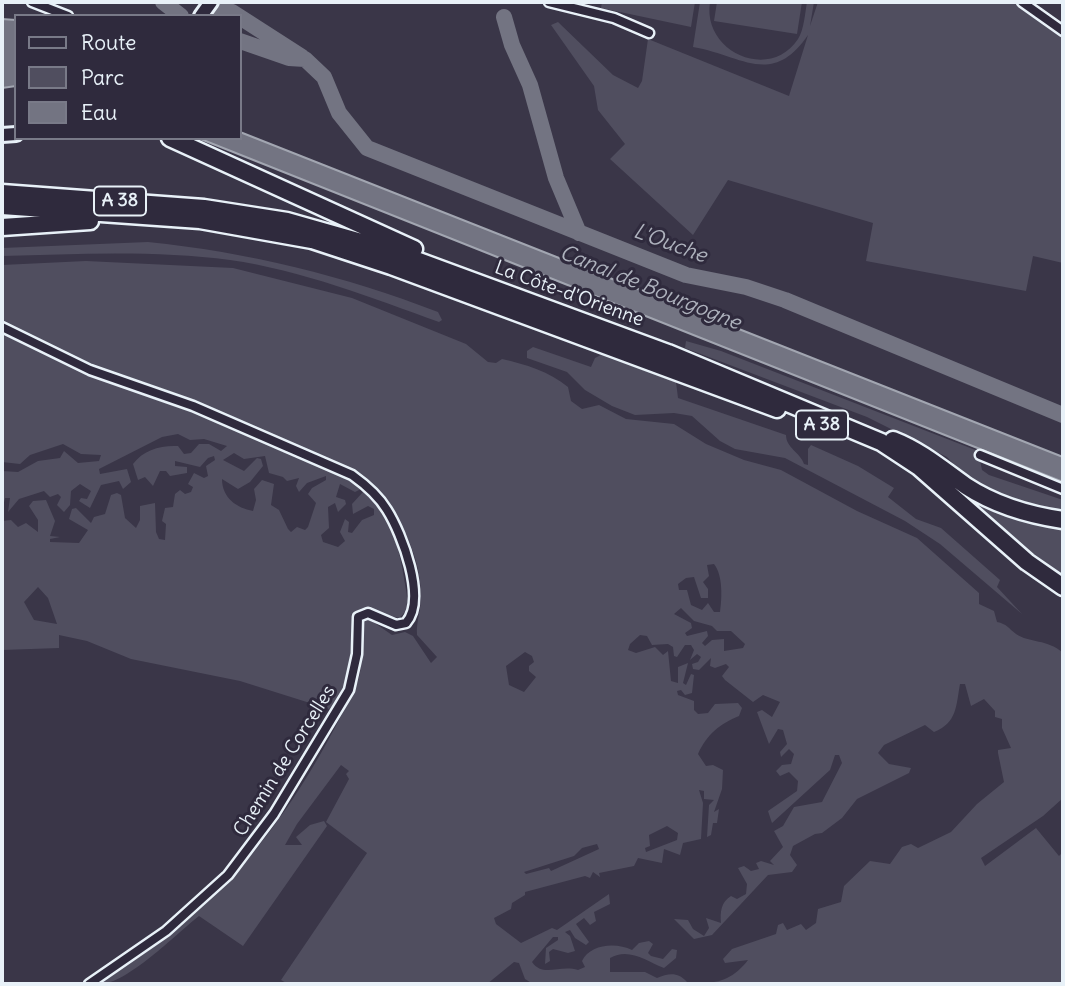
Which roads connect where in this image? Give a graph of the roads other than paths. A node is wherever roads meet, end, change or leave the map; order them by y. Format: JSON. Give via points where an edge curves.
{"nodes":[{"id":1,"x":32,"y":2,"type":"edge"},
{"id":2,"x":548,"y":2,"type":"edge"},
{"id":3,"x":1022,"y":2,"type":"edge"},
{"id":4,"x":63,"y":14,"type":"edge"},
{"id":5,"x":1063,"y":31,"type":"edge"},
{"id":6,"x":649,"y":33,"type":"dead end"},
{"id":7,"x":174,"y":140,"type":"edge"},
{"id":8,"x":2,"y":193,"type":"edge"},
{"id":9,"x":2,"y":206,"type":"edge"},
{"id":10,"x":162,"y":217,"type":"junction"},
{"id":11,"x":2,"y":227,"type":"edge"},
{"id":12,"x":511,"y":295,"type":"junction"},
{"id":13,"x":2,"y":327,"type":"edge"},
{"id":14,"x":805,"y":408,"type":"junction"},
{"id":15,"x":980,"y":455,"type":"dead end"},
{"id":16,"x":1063,"y":489,"type":"edge"},
{"id":17,"x":1063,"y":520,"type":"edge"},
{"id":18,"x":1063,"y":587,"type":"edge"},
{"id":19,"x":1063,"y":596,"type":"edge"},
{"id":20,"x":89,"y":984,"type":"edge"}],
"edges":[{"from":1,"to":4,"type":"street"},
{"from":2,"to":6,"type":"street","via":[[605,15]]},
{"from":3,"to":5,"type":"street"},
{"from":7,"to":12,"type":"highway"},
{"from":8,"to":12,"type":"highway","name":"La Côte-d'Orienne","number":"A 38","via":[[204,208],[287,220],[377,246]]},
{"from":9,"to":10,"type":"highway","name":"La Côte-d'Orienne","number":"A 38"},
{"from":10,"to":11,"type":"highway"},
{"from":10,"to":19,"type":"highway","name":"La Côte-d'Orienne","number":"A 38","via":[[241,226],[339,248],[824,426],[873,447],[906,468],[1020,566]]},
{"from":12,"to":14,"type":"highway","name":"La Côte-d'Orienne","number":"A 38"},
{"from":13,"to":20,"type":"street","name":"Chemin de Corcelles","via":[[90,370],[278,441],[361,482],[386,508],[402,539],[414,592],[414,609],[406,623],[396,625],[368,613],[358,617],[357,654],[348,690],[297,778],[228,875],[166,931]]},
{"from":14,"to":17,"type":"highway","via":[[912,449],[1002,504]]},
{"from":14,"to":18,"type":"highway","name":"La Côte-d'Orienne","number":"A 38","via":[[908,459],[1027,562]]},
{"from":15,"to":16,"type":"street"}]}
